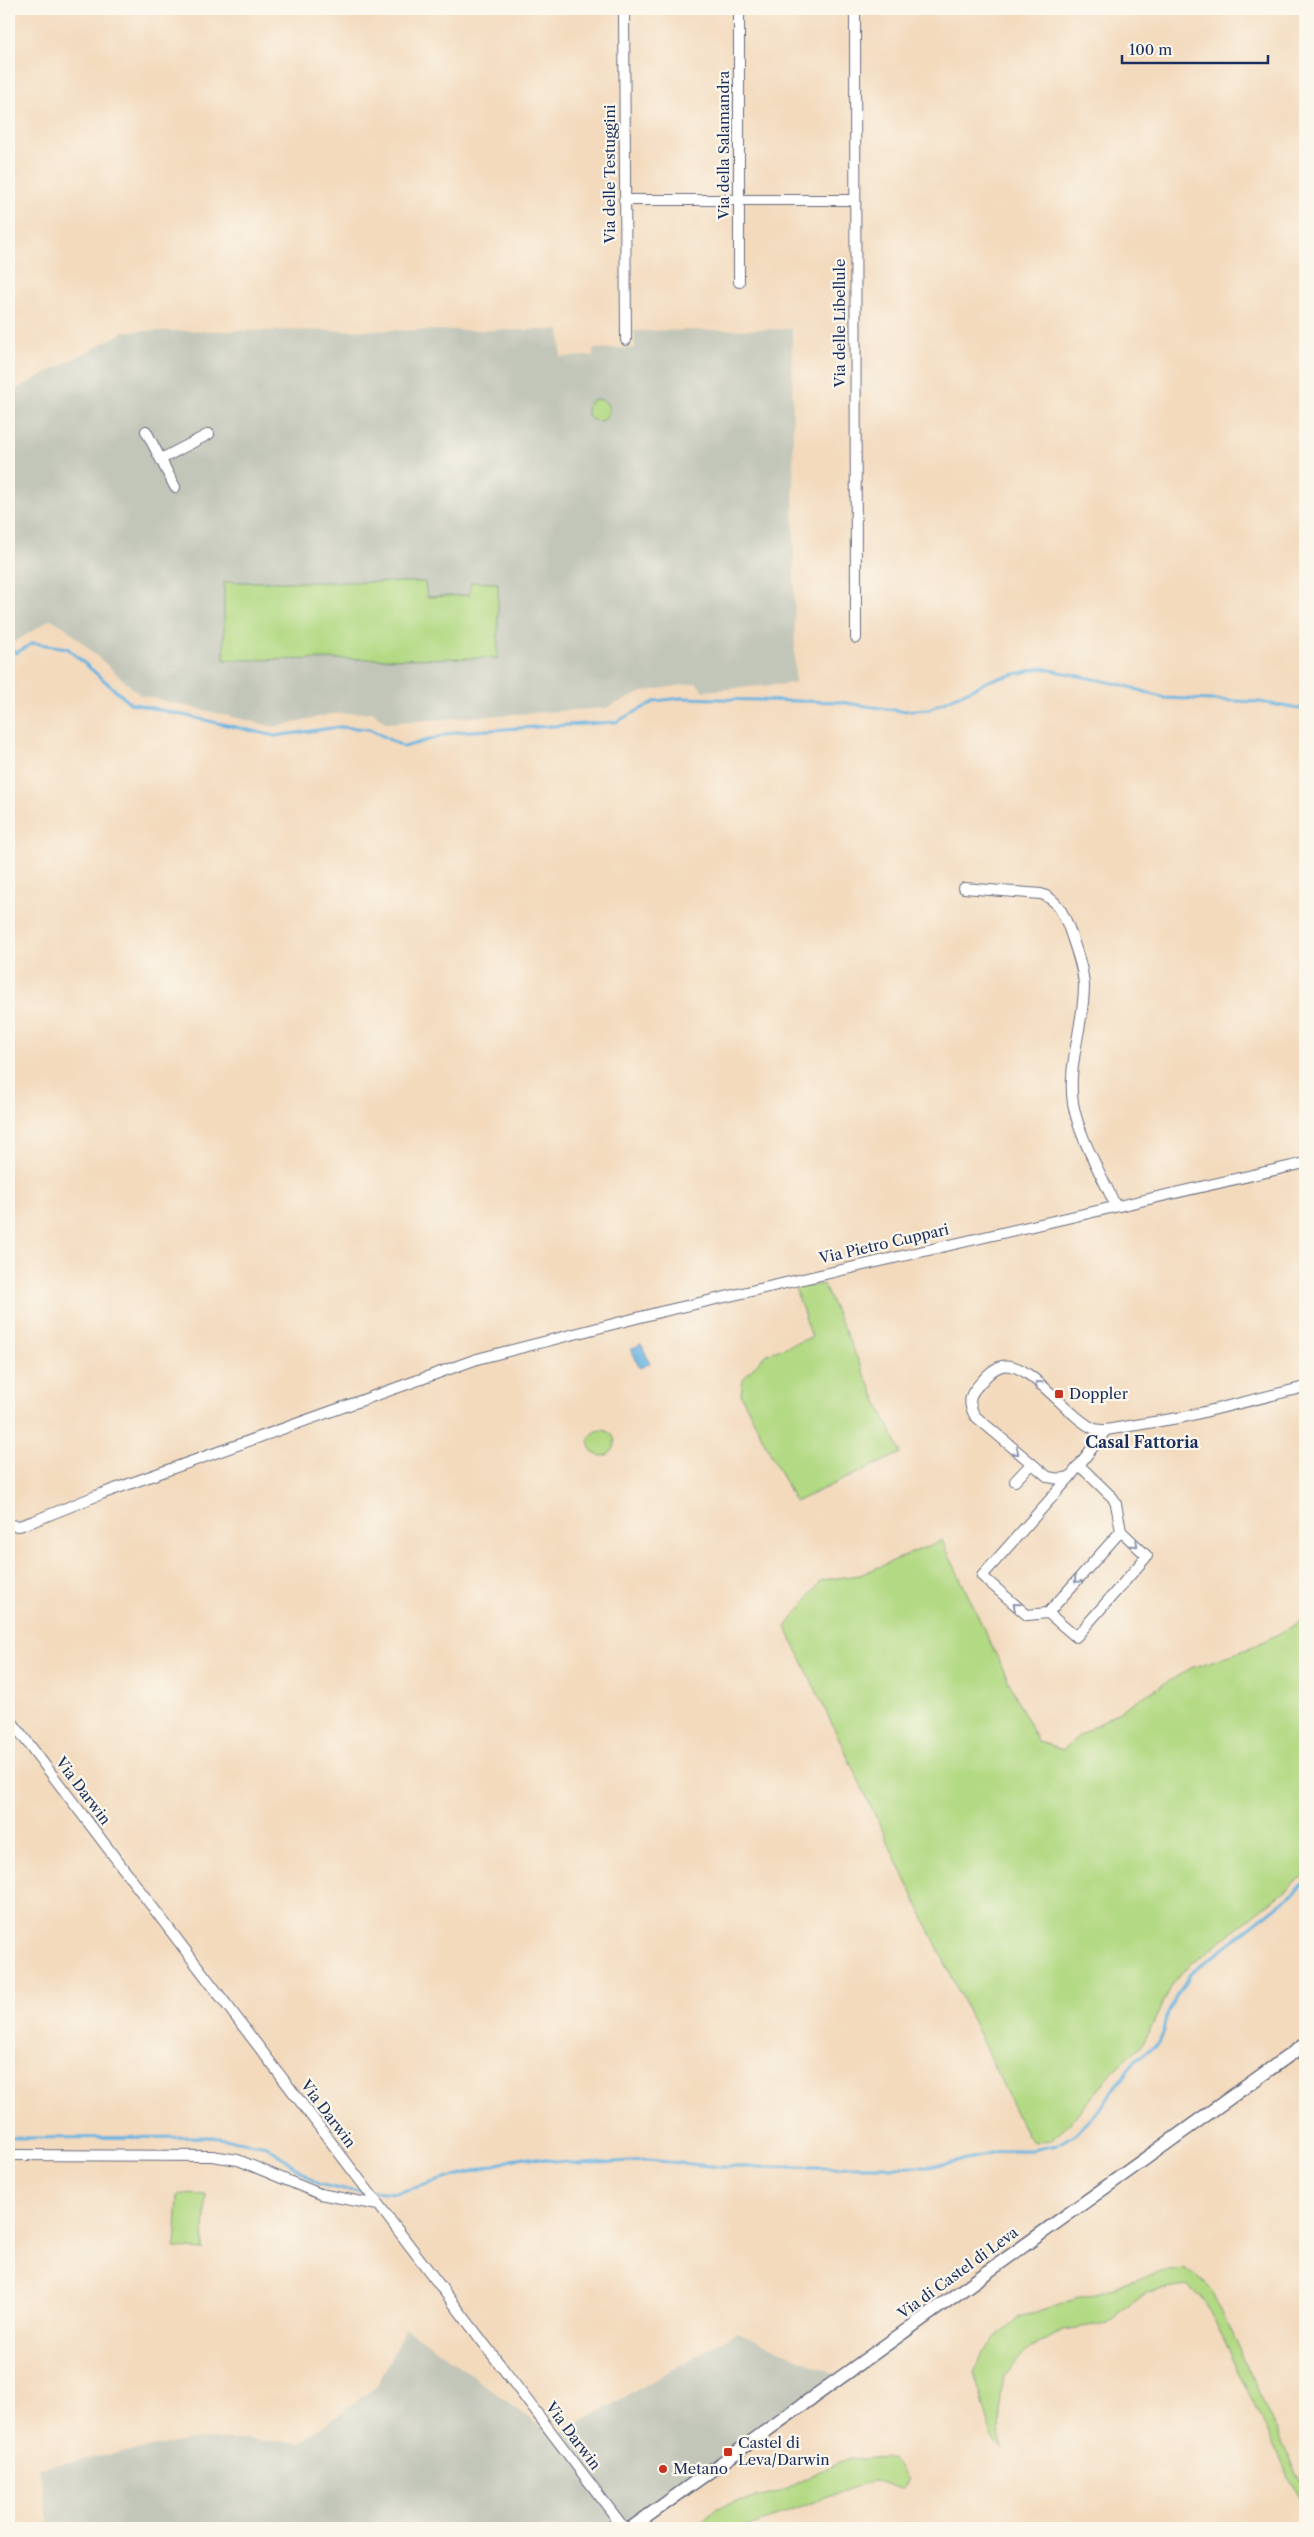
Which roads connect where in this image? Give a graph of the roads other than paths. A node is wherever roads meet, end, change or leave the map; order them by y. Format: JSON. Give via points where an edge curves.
{"nodes":[{"id":1,"x":624,"y":9,"type":"edge"},
{"id":2,"x":739,"y":9,"type":"edge"},
{"id":3,"x":856,"y":9,"type":"edge"},
{"id":4,"x":624,"y":200,"type":"junction"},
{"id":5,"x":739,"y":200,"type":"junction"},
{"id":6,"x":855,"y":200,"type":"junction"},
{"id":7,"x":739,"y":282,"type":"dead end"},
{"id":8,"x":626,"y":340,"type":"dead end"},
{"id":9,"x":146,"y":432,"type":"dead end"},
{"id":10,"x":209,"y":434,"type":"dead end"},
{"id":11,"x":161,"y":459,"type":"junction"},
{"id":12,"x":175,"y":487,"type":"dead end"},
{"id":13,"x":856,"y":638,"type":"dead end"},
{"id":14,"x":964,"y":888,"type":"dead end"},
{"id":15,"x":1305,"y":1163,"type":"edge"},
{"id":16,"x":1115,"y":1205,"type":"junction"},
{"id":17,"x":1305,"y":1387,"type":"edge"},
{"id":18,"x":1106,"y":1430,"type":"junction"},
{"id":19,"x":1031,"y":1464,"type":"junction"},
{"id":20,"x":1080,"y":1466,"type":"junction"},
{"id":21,"x":1070,"y":1477,"type":"junction"},
{"id":22,"x":1015,"y":1481,"type":"dead end"},
{"id":23,"x":9,"y":1525,"type":"edge"},
{"id":24,"x":1121,"y":1531,"type":"junction"},
{"id":25,"x":1048,"y":1613,"type":"junction"},
{"id":26,"x":9,"y":1718,"type":"edge"},
{"id":27,"x":1305,"y":2044,"type":"edge"},
{"id":28,"x":9,"y":2155,"type":"edge"},
{"id":29,"x":378,"y":2206,"type":"junction"},
{"id":30,"x":624,"y":2528,"type":"edge"},
{"id":31,"x":630,"y":2528,"type":"edge"}],
"edges":[{"from":1,"to":4,"type":"street","name":"Via delle Testuggini"},
{"from":2,"to":5,"type":"street","name":"Via della Salamandra"},
{"from":3,"to":6,"type":"street","name":"Via delle Libellule"},
{"from":4,"to":5,"type":"street"},
{"from":4,"to":8,"type":"street","name":"Via delle Testuggini"},
{"from":5,"to":6,"type":"street"},
{"from":5,"to":7,"type":"street","name":"Via della Salamandra"},
{"from":6,"to":13,"type":"street","name":"Via delle Libellule"},
{"from":9,"to":11,"type":"street"},
{"from":10,"to":11,"type":"street"},
{"from":11,"to":12,"type":"street"},
{"from":14,"to":16,"type":"street","via":[[1041,894],[1051,898],[1063,915],[1076,948],[1084,984],[1072,1080],[1074,1104],[1082,1132]]},
{"from":15,"to":16,"type":"street","name":"Via Pietro Cuppari"},
{"from":16,"to":23,"type":"street","name":"Via Pietro Cuppari","via":[[660,1312],[477,1359],[100,1494],[34,1521],[19,1526]]},
{"from":17,"to":18,"type":"street","via":[[1184,1417]]},
{"from":18,"to":19,"type":"street","one_way":true,"via":[[1095,1429],[1021,1370],[1007,1365],[998,1367],[974,1391],[971,1408],[982,1423]]},
{"from":18,"to":20,"type":"street"},
{"from":19,"to":21,"type":"street","via":[[1048,1477]]},
{"from":19,"to":22,"type":"street"},
{"from":20,"to":21,"type":"street"},
{"from":20,"to":24,"type":"street","via":[[1115,1500]]},
{"from":25,"to":21,"type":"street","one_way":true,"via":[[1027,1615],[982,1576]]},
{"from":24,"to":25,"type":"street","one_way":true},
{"from":24,"to":25,"type":"street","one_way":true,"via":[[1147,1556],[1076,1637]]},
{"from":26,"to":29,"type":"street","name":"Via Darwin"},
{"from":27,"to":31,"type":"street","name":"Via di Castel di Leva"},
{"from":28,"to":29,"type":"street","via":[[198,2154],[238,2160],[320,2194]]},
{"from":29,"to":30,"type":"street","name":"Via Darwin"}]}
